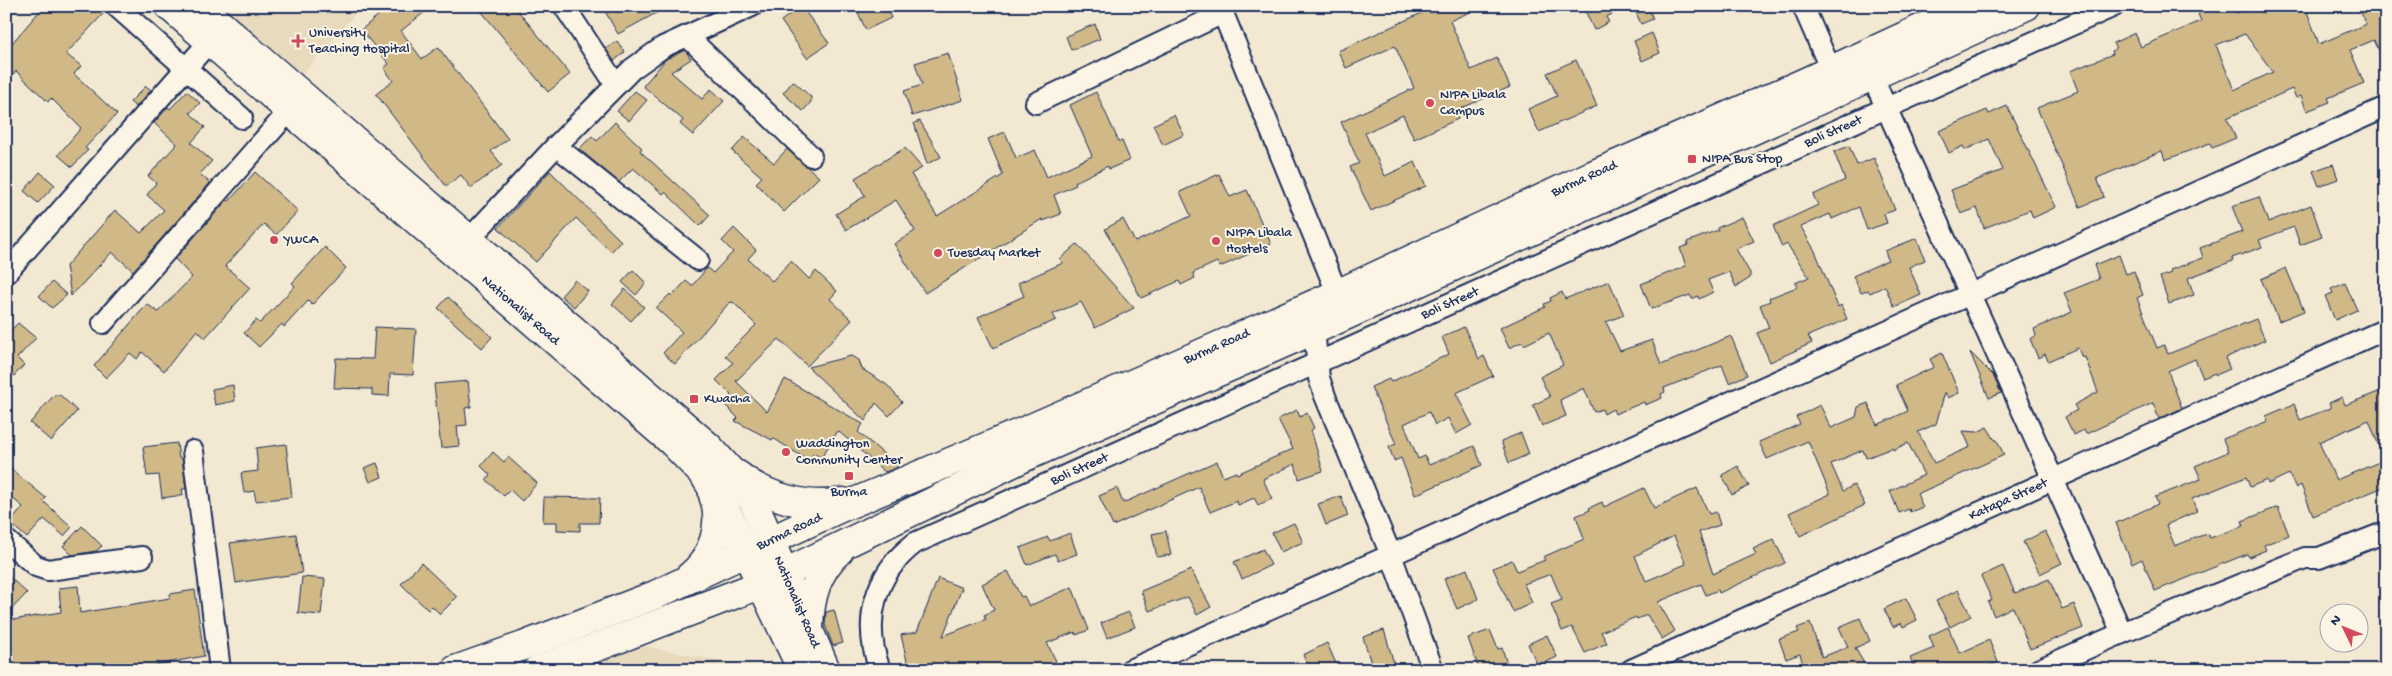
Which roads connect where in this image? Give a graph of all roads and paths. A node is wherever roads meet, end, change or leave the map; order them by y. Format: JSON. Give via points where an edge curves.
{"nodes":[{"id":1,"x":116,"y":6,"type":"edge"},
{"id":2,"x":169,"y":6,"type":"edge"},
{"id":3,"x":199,"y":6,"type":"edge"},
{"id":4,"x":564,"y":6,"type":"edge"},
{"id":5,"x":752,"y":6,"type":"edge"},
{"id":6,"x":1802,"y":6,"type":"edge"},
{"id":7,"x":1970,"y":6,"type":"edge"},
{"id":8,"x":2026,"y":6,"type":"edge"},
{"id":9,"x":2114,"y":6,"type":"edge"},
{"id":10,"x":1222,"y":10,"type":"edge"},
{"id":11,"x":687,"y":36,"type":"junction"},
{"id":12,"x":209,"y":42,"type":"junction"},
{"id":13,"x":185,"y":70,"type":"junction"},
{"id":14,"x":1872,"y":76,"type":"junction"},
{"id":15,"x":1836,"y":80,"type":"junction"},
{"id":16,"x":616,"y":85,"type":"junction"},
{"id":17,"x":1036,"y":103,"type":"dead end"},
{"id":18,"x":2386,"y":107,"type":"edge"},
{"id":19,"x":1886,"y":109,"type":"junction"},
{"id":20,"x":290,"y":110,"type":"junction"},
{"id":21,"x":242,"y":118,"type":"dead end"},
{"id":22,"x":556,"y":146,"type":"junction"},
{"id":23,"x":811,"y":156,"type":"dead end"},
{"id":24,"x":463,"y":246,"type":"junction"},
{"id":25,"x":698,"y":260,"type":"dead end"},
{"id":26,"x":6,"y":273,"type":"edge"},
{"id":27,"x":1970,"y":294,"type":"junction"},
{"id":28,"x":1341,"y":304,"type":"junction"},
{"id":29,"x":104,"y":323,"type":"dead end"},
{"id":30,"x":2386,"y":329,"type":"edge"},
{"id":31,"x":1314,"y":330,"type":"junction"},
{"id":32,"x":1317,"y":362,"type":"junction"},
{"id":33,"x":194,"y":451,"type":"dead end"},
{"id":34,"x":716,"y":473,"type":"junction"},
{"id":35,"x":2052,"y":479,"type":"junction"},
{"id":36,"x":862,"y":499,"type":"junction"},
{"id":37,"x":2386,"y":532,"type":"edge"},
{"id":38,"x":6,"y":540,"type":"edge"},
{"id":39,"x":846,"y":545,"type":"junction"},
{"id":40,"x":758,"y":547,"type":"junction"},
{"id":41,"x":1391,"y":555,"type":"junction"},
{"id":42,"x":142,"y":557,"type":"dead end"},
{"id":43,"x":774,"y":579,"type":"junction"},
{"id":44,"x":684,"y":582,"type":"junction"},
{"id":45,"x":718,"y":601,"type":"junction"},
{"id":46,"x":796,"y":630,"type":"junction"},
{"id":47,"x":2122,"y":633,"type":"junction"},
{"id":48,"x":220,"y":670,"type":"edge"},
{"id":49,"x":455,"y":670,"type":"edge"},
{"id":50,"x":537,"y":670,"type":"edge"},
{"id":51,"x":802,"y":670,"type":"edge"},
{"id":52,"x":826,"y":670,"type":"edge"},
{"id":53,"x":880,"y":670,"type":"edge"},
{"id":54,"x":1130,"y":670,"type":"edge"},
{"id":55,"x":1433,"y":670,"type":"edge"},
{"id":56,"x":1630,"y":670,"type":"edge"},
{"id":57,"x":2038,"y":670,"type":"edge"}],
"edges":[{"from":1,"to":13,"type":"street"},
{"from":2,"to":12,"type":"main road","name":"Nationalist Road"},
{"from":3,"to":24,"type":"main road","name":"Nationalist Road"},
{"from":4,"to":16,"type":"street"},
{"from":5,"to":11,"type":"street"},
{"from":6,"to":15,"type":"street"},
{"from":7,"to":15,"type":"main road","name":"Burma Road"},
{"from":8,"to":14,"type":"main road","name":"Burma Road"},
{"from":9,"to":19,"type":"street","name":"Boli Street"},
{"from":10,"to":17,"type":"street"},
{"from":10,"to":28,"type":"street"},
{"from":11,"to":16,"type":"street","via":[[646,57]]},
{"from":11,"to":23,"type":"street"},
{"from":12,"to":13,"type":"street"},
{"from":12,"to":20,"type":"main road","name":"Nationalist Road"},
{"from":13,"to":21,"type":"street"},
{"from":13,"to":26,"type":"street"},
{"from":14,"to":15,"type":"main road","name":"Burma Road"},
{"from":14,"to":19,"type":"street"},
{"from":15,"to":28,"type":"main road","name":"Burma Road"},
{"from":16,"to":22,"type":"street"},
{"from":18,"to":27,"type":"street"},
{"from":19,"to":27,"type":"street"},
{"from":19,"to":32,"type":"street","name":"Boli Street"},
{"from":20,"to":24,"type":"main road","name":"Nationalist Road","via":[[320,138]]},
{"from":20,"to":29,"type":"street"},
{"from":22,"to":24,"type":"street"},
{"from":22,"to":25,"type":"street"},
{"from":24,"to":34,"type":"main road","name":"Nationalist Road","via":[[672,442]]},
{"from":27,"to":35,"type":"street"},
{"from":27,"to":41,"type":"street"},
{"from":28,"to":31,"type":"main road","name":"Burma Road"},
{"from":28,"to":36,"type":"main road","name":"Burma Road"},
{"from":30,"to":35,"type":"street","name":"Katapa Street"},
{"from":31,"to":32,"type":"street"},
{"from":31,"to":39,"type":"main road","name":"Burma Road","via":[[1025,457]]},
{"from":32,"to":41,"type":"street","via":[[1325,396]]},
{"from":32,"to":53,"type":"street","name":"Boli Street","via":[[915,543],[890,566],[876,599],[872,638]]},
{"from":33,"to":48,"type":"street"},
{"from":34,"to":36,"type":"main road","via":[[744,480],[789,500],[822,504]]},
{"from":34,"to":40,"type":"main road","name":"Nationalist Road","via":[[727,512]]},
{"from":34,"to":44,"type":"main road","via":[[715,537],[704,562]]},
{"from":35,"to":47,"type":"street"},
{"from":35,"to":56,"type":"street","name":"Katapa Street"},
{"from":36,"to":40,"type":"main road","name":"Burma Road"},
{"from":37,"to":47,"type":"street","via":[[2319,558],[2305,558]]},
{"from":38,"to":42,"type":"street","via":[[36,566],[48,570]]},
{"from":39,"to":43,"type":"main road","name":"Burma Road"},
{"from":39,"to":46,"type":"main road","via":[[821,573],[809,609]]},
{"from":40,"to":43,"type":"main road","name":"Nationalist Road"},
{"from":40,"to":44,"type":"main road","name":"Burma Road"},
{"from":41,"to":54,"type":"street"},
{"from":41,"to":55,"type":"street"},
{"from":43,"to":45,"type":"main road","name":"Burma Road"},
{"from":43,"to":46,"type":"main road","name":"Nationalist Road"},
{"from":44,"to":49,"type":"main road","name":"Burma Road","via":[[577,626]]},
{"from":45,"to":46,"type":"main road","via":[[737,601],[755,606]]},
{"from":45,"to":50,"type":"main road","name":"Burma Road"},
{"from":46,"to":51,"type":"main road","name":"Nationalist Road"},
{"from":46,"to":52,"type":"main road","name":"Nationalist Road"},
{"from":47,"to":57,"type":"street"}]}
